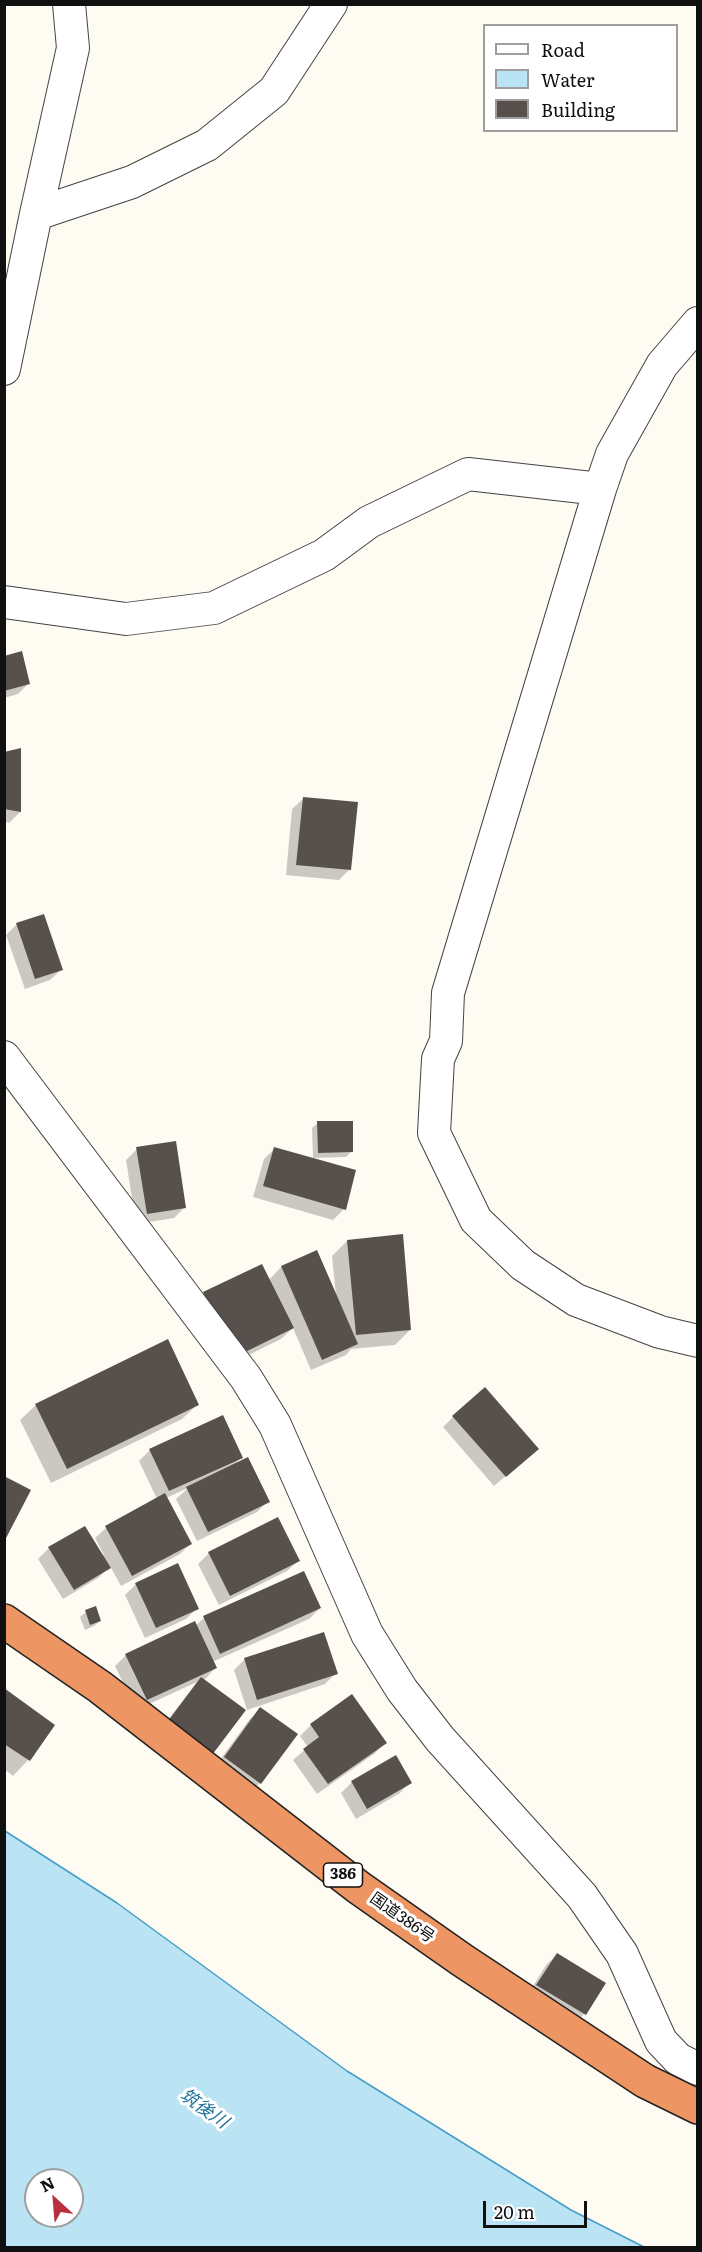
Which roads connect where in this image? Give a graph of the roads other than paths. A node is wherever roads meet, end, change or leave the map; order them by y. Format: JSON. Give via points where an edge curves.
{"nodes":[{"id":1,"x":69,"y":4,"type":"edge"},
{"id":2,"x":331,"y":4,"type":"edge"},
{"id":3,"x":36,"y":214,"type":"junction"},
{"id":4,"x":698,"y":322,"type":"edge"},
{"id":5,"x":4,"y":369,"type":"edge"},
{"id":6,"x":600,"y":489,"type":"junction"},
{"id":7,"x":4,"y":602,"type":"edge"},
{"id":8,"x":4,"y":1058,"type":"edge"},
{"id":9,"x":698,"y":1341,"type":"edge"},
{"id":10,"x":4,"y":1621,"type":"edge"},
{"id":11,"x":698,"y":2069,"type":"edge"},
{"id":12,"x":698,"y":2107,"type":"edge"}],
"edges":[{"from":1,"to":3,"type":"street","via":[[73,48]]},
{"from":2,"to":3,"type":"street","via":[[274,91],[207,145],[132,182]]},
{"from":3,"to":5,"type":"street"},
{"from":4,"to":6,"type":"street","via":[[662,365],[612,454]]},
{"from":6,"to":7,"type":"street","via":[[468,474],[369,522],[324,555],[214,608],[126,620]]},
{"from":6,"to":9,"type":"street","via":[[448,993],[446,1041],[438,1059],[434,1133],[477,1220],[523,1265],[576,1300],[660,1332]]},
{"from":8,"to":11,"type":"street","via":[[246,1378],[275,1425],[367,1634],[402,1690],[582,1896],[622,1954],[661,2041],[678,2059]]},
{"from":10,"to":12,"type":"highway","name":"国道386号","number":"386","via":[[100,1687],[358,1887],[453,1954],[625,2068]]}]}
